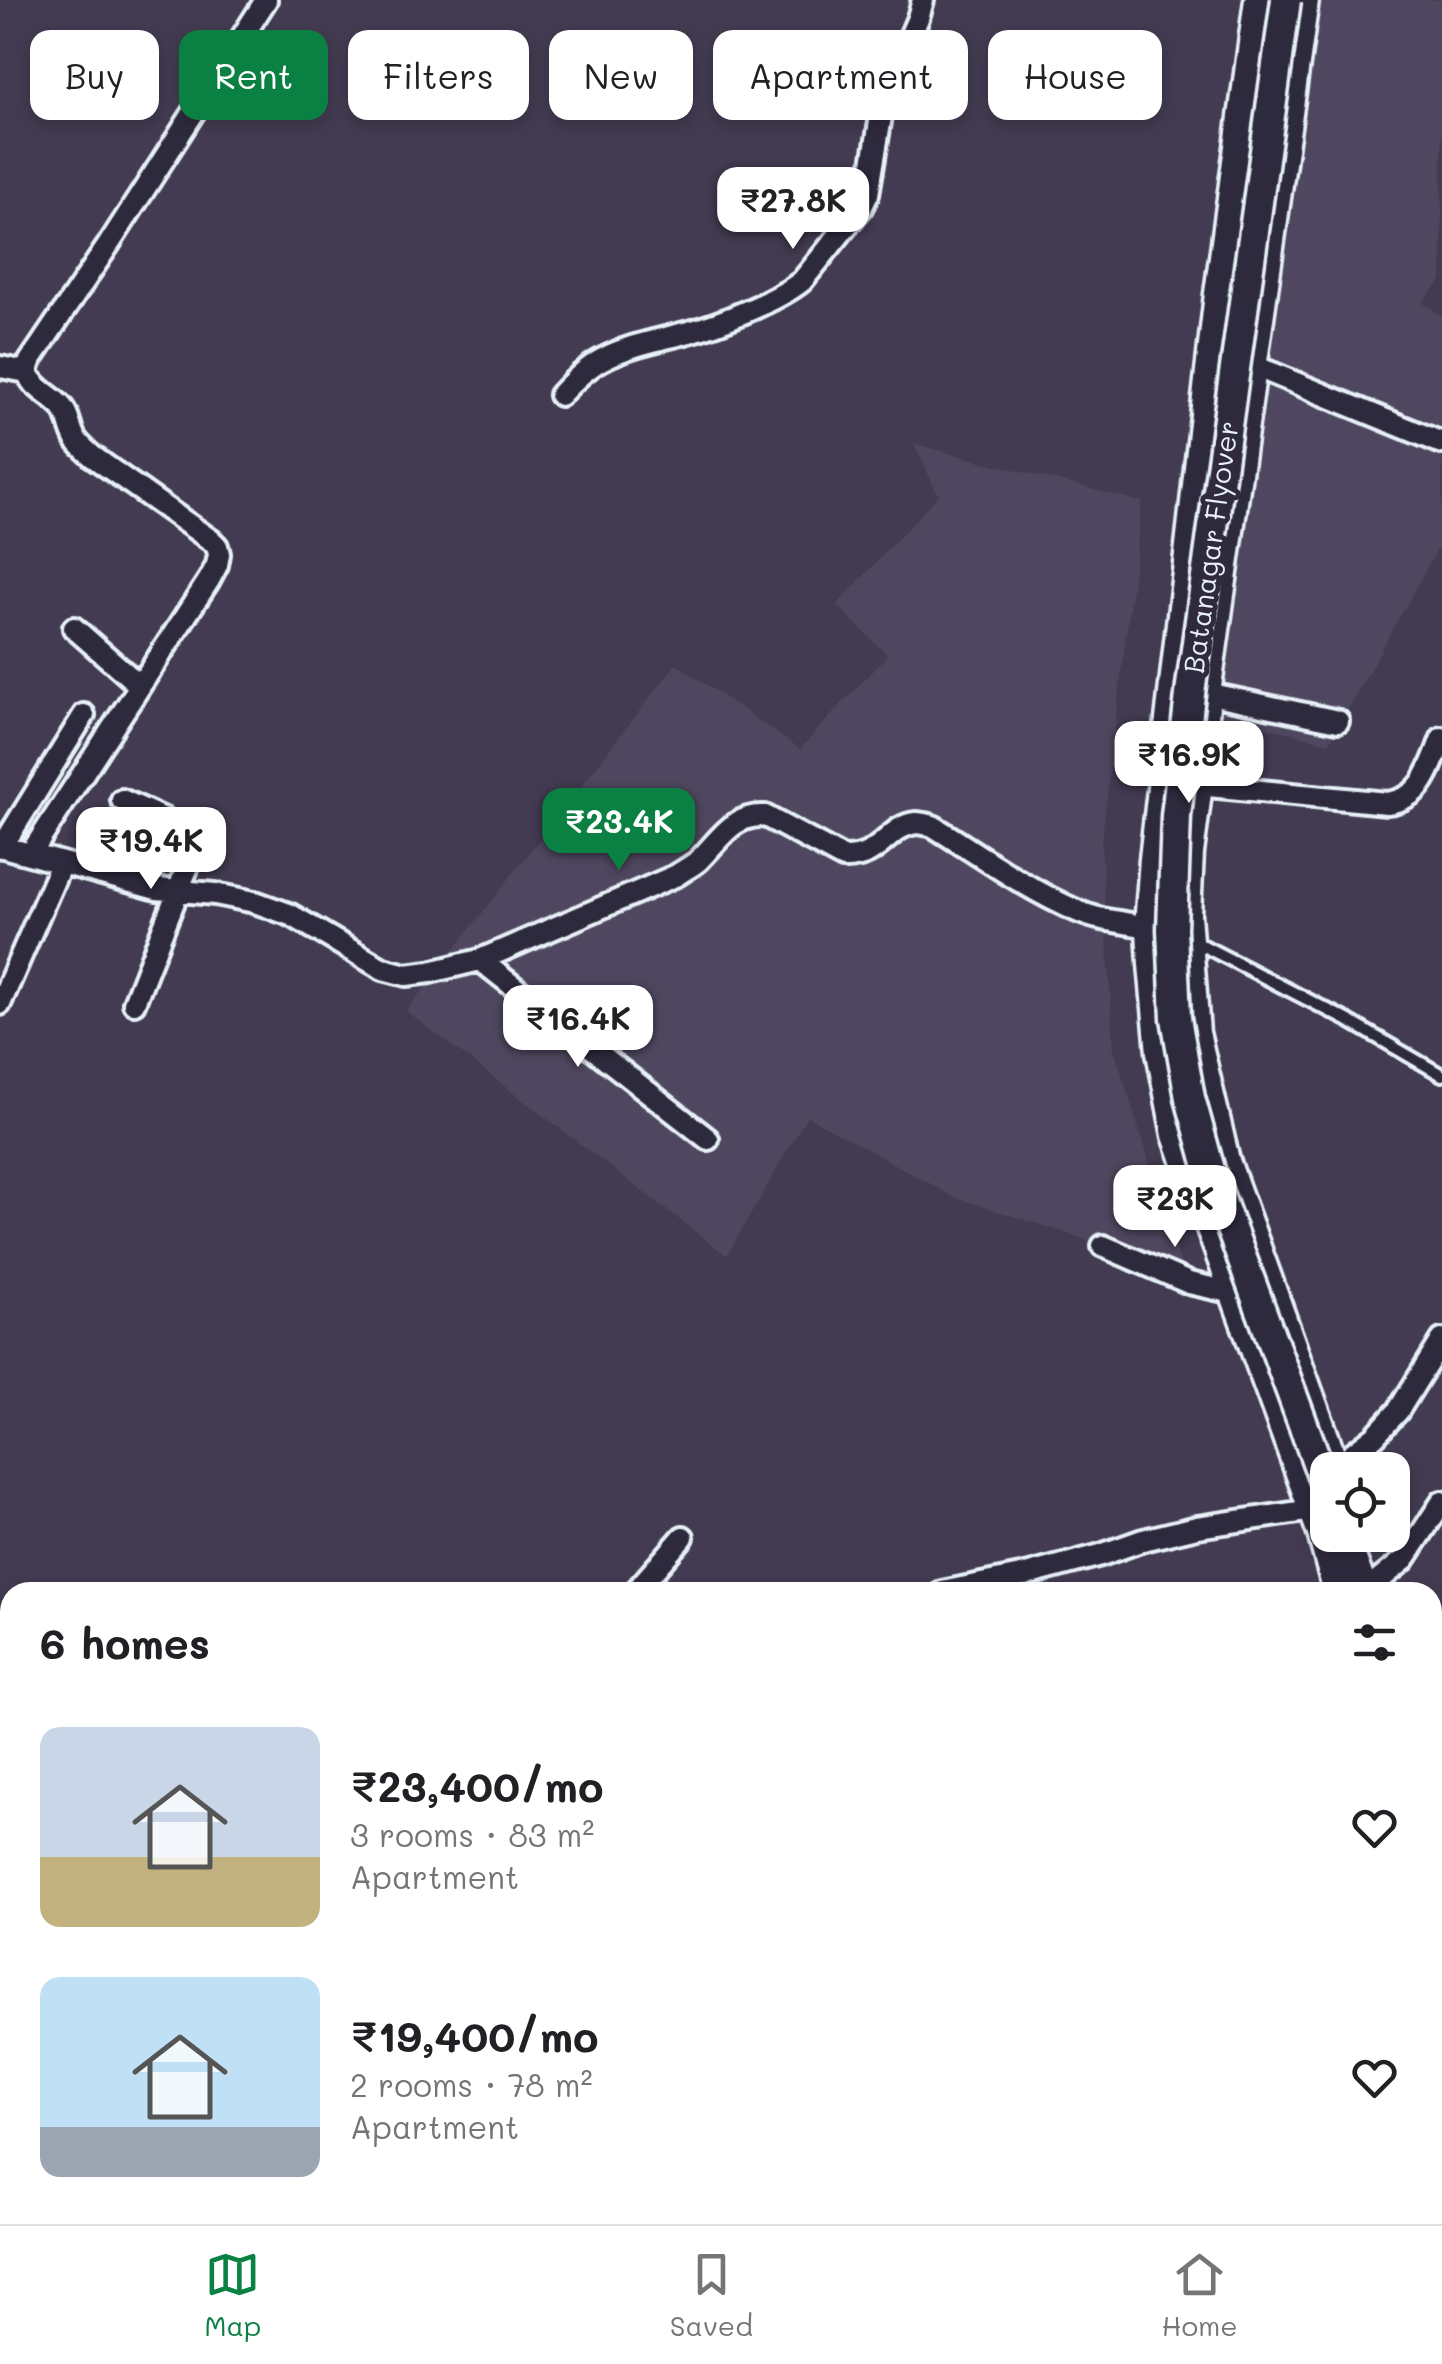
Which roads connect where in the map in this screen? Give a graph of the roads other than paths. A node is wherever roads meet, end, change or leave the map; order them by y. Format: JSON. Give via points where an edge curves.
{"nodes":[{"id":1,"x":266,"y":0,"type":"edge"},
{"id":2,"x":923,"y":0,"type":"edge"},
{"id":3,"x":1259,"y":0,"type":"edge"},
{"id":4,"x":1286,"y":0,"type":"edge"},
{"id":5,"x":1304,"y":0,"type":"edge"},
{"id":6,"x":1252,"y":365,"type":"junction"},
{"id":7,"x":0,"y":368,"type":"edge"},
{"id":8,"x":27,"y":372,"type":"junction"},
{"id":9,"x":560,"y":395,"type":"dead end"},
{"id":10,"x":1442,"y":443,"type":"edge"},
{"id":11,"x":74,"y":628,"type":"dead end"},
{"id":12,"x":140,"y":686,"type":"junction"},
{"id":13,"x":1206,"y":692,"type":"junction"},
{"id":14,"x":84,"y":715,"type":"dead end"},
{"id":15,"x":1338,"y":722,"type":"dead end"},
{"id":16,"x":1442,"y":738,"type":"edge"},
{"id":17,"x":1198,"y":785,"type":"junction"},
{"id":18,"x":122,"y":800,"type":"dead end"},
{"id":19,"x":1,"y":846,"type":"edge"},
{"id":20,"x":31,"y":853,"type":"junction"},
{"id":21,"x":61,"y":864,"type":"junction"},
{"id":22,"x":178,"y":890,"type":"junction"},
{"id":23,"x":1152,"y":928,"type":"junction"},
{"id":24,"x":1188,"y":938,"type":"junction"},
{"id":25,"x":480,"y":960,"type":"junction"},
{"id":26,"x":134,"y":1003,"type":"dead end"},
{"id":27,"x":0,"y":1004,"type":"edge"},
{"id":28,"x":1442,"y":1076,"type":"edge"},
{"id":29,"x":708,"y":1139,"type":"dead end"},
{"id":30,"x":1102,"y":1246,"type":"dead end"},
{"id":31,"x":1234,"y":1294,"type":"junction"},
{"id":32,"x":1442,"y":1340,"type":"edge"},
{"id":33,"x":1312,"y":1452,"type":"edge"},
{"id":34,"x":1316,"y":1452,"type":"edge"},
{"id":35,"x":1318,"y":1452,"type":"edge"},
{"id":36,"x":1360,"y":1452,"type":"edge"},
{"id":37,"x":1310,"y":1490,"type":"edge"},
{"id":38,"x":1442,"y":1502,"type":"edge"},
{"id":39,"x":683,"y":1537,"type":"dead end"},
{"id":40,"x":1334,"y":1552,"type":"edge"},
{"id":41,"x":1353,"y":1552,"type":"edge"},
{"id":42,"x":1365,"y":1552,"type":"edge"},
{"id":43,"x":644,"y":1582,"type":"edge"},
{"id":44,"x":988,"y":1582,"type":"edge"},
{"id":45,"x":1337,"y":1582,"type":"edge"},
{"id":46,"x":1370,"y":1582,"type":"edge"},
{"id":47,"x":1372,"y":1582,"type":"edge"},
{"id":48,"x":1381,"y":1582,"type":"edge"}],
"edges":[{"from":1,"to":8,"type":"street"},
{"from":2,"to":9,"type":"street","via":[[881,116],[868,194],[802,281],[694,331],[602,359]]},
{"from":3,"to":23,"type":"street","via":[[1182,608]]},
{"from":4,"to":34,"type":"street","name":"Batanagar Flyover","bridge":true,"via":[[1191,686],[1172,929],[1176,1018],[1203,1146]]},
{"from":5,"to":6,"type":"street"},
{"from":6,"to":10,"type":"street"},
{"from":6,"to":13,"type":"street"},
{"from":7,"to":8,"type":"street"},
{"from":8,"to":12,"type":"street","via":[[65,411],[72,434],[92,456],[217,546],[217,566]]},
{"from":11,"to":12,"type":"street"},
{"from":12,"to":20,"type":"street"},
{"from":13,"to":15,"type":"street"},
{"from":13,"to":17,"type":"street"},
{"from":14,"to":19,"type":"street"},
{"from":16,"to":17,"type":"street","via":[[1424,780],[1402,802]]},
{"from":17,"to":24,"type":"street","via":[[1188,853]]},
{"from":18,"to":22,"type":"street","via":[[197,837]]},
{"from":19,"to":20,"type":"street"},
{"from":20,"to":21,"type":"street"},
{"from":21,"to":22,"type":"street"},
{"from":21,"to":27,"type":"street"},
{"from":22,"to":25,"type":"street","via":[[291,915],[383,969],[406,975]]},
{"from":22,"to":26,"type":"street"},
{"from":23,"to":24,"type":"street"},
{"from":23,"to":25,"type":"street","via":[[1078,912],[933,826],[900,829],[872,852],[843,858],[765,816],[751,815],[696,864]]},
{"from":23,"to":31,"type":"street","via":[[1177,1135]]},
{"from":24,"to":28,"type":"lane"},
{"from":24,"to":35,"type":"street","via":[[1195,1033],[1225,1161]]},
{"from":25,"to":29,"type":"street"},
{"from":30,"to":31,"type":"street","via":[[1189,1283]]},
{"from":31,"to":33,"type":"street"},
{"from":32,"to":36,"type":"street","via":[[1398,1411]]},
{"from":37,"to":44,"type":"street"},
{"from":38,"to":48,"type":"street"},
{"from":39,"to":43,"type":"street"},
{"from":40,"to":45,"type":"street"},
{"from":41,"to":46,"type":"street"},
{"from":42,"to":47,"type":"street"}]}
